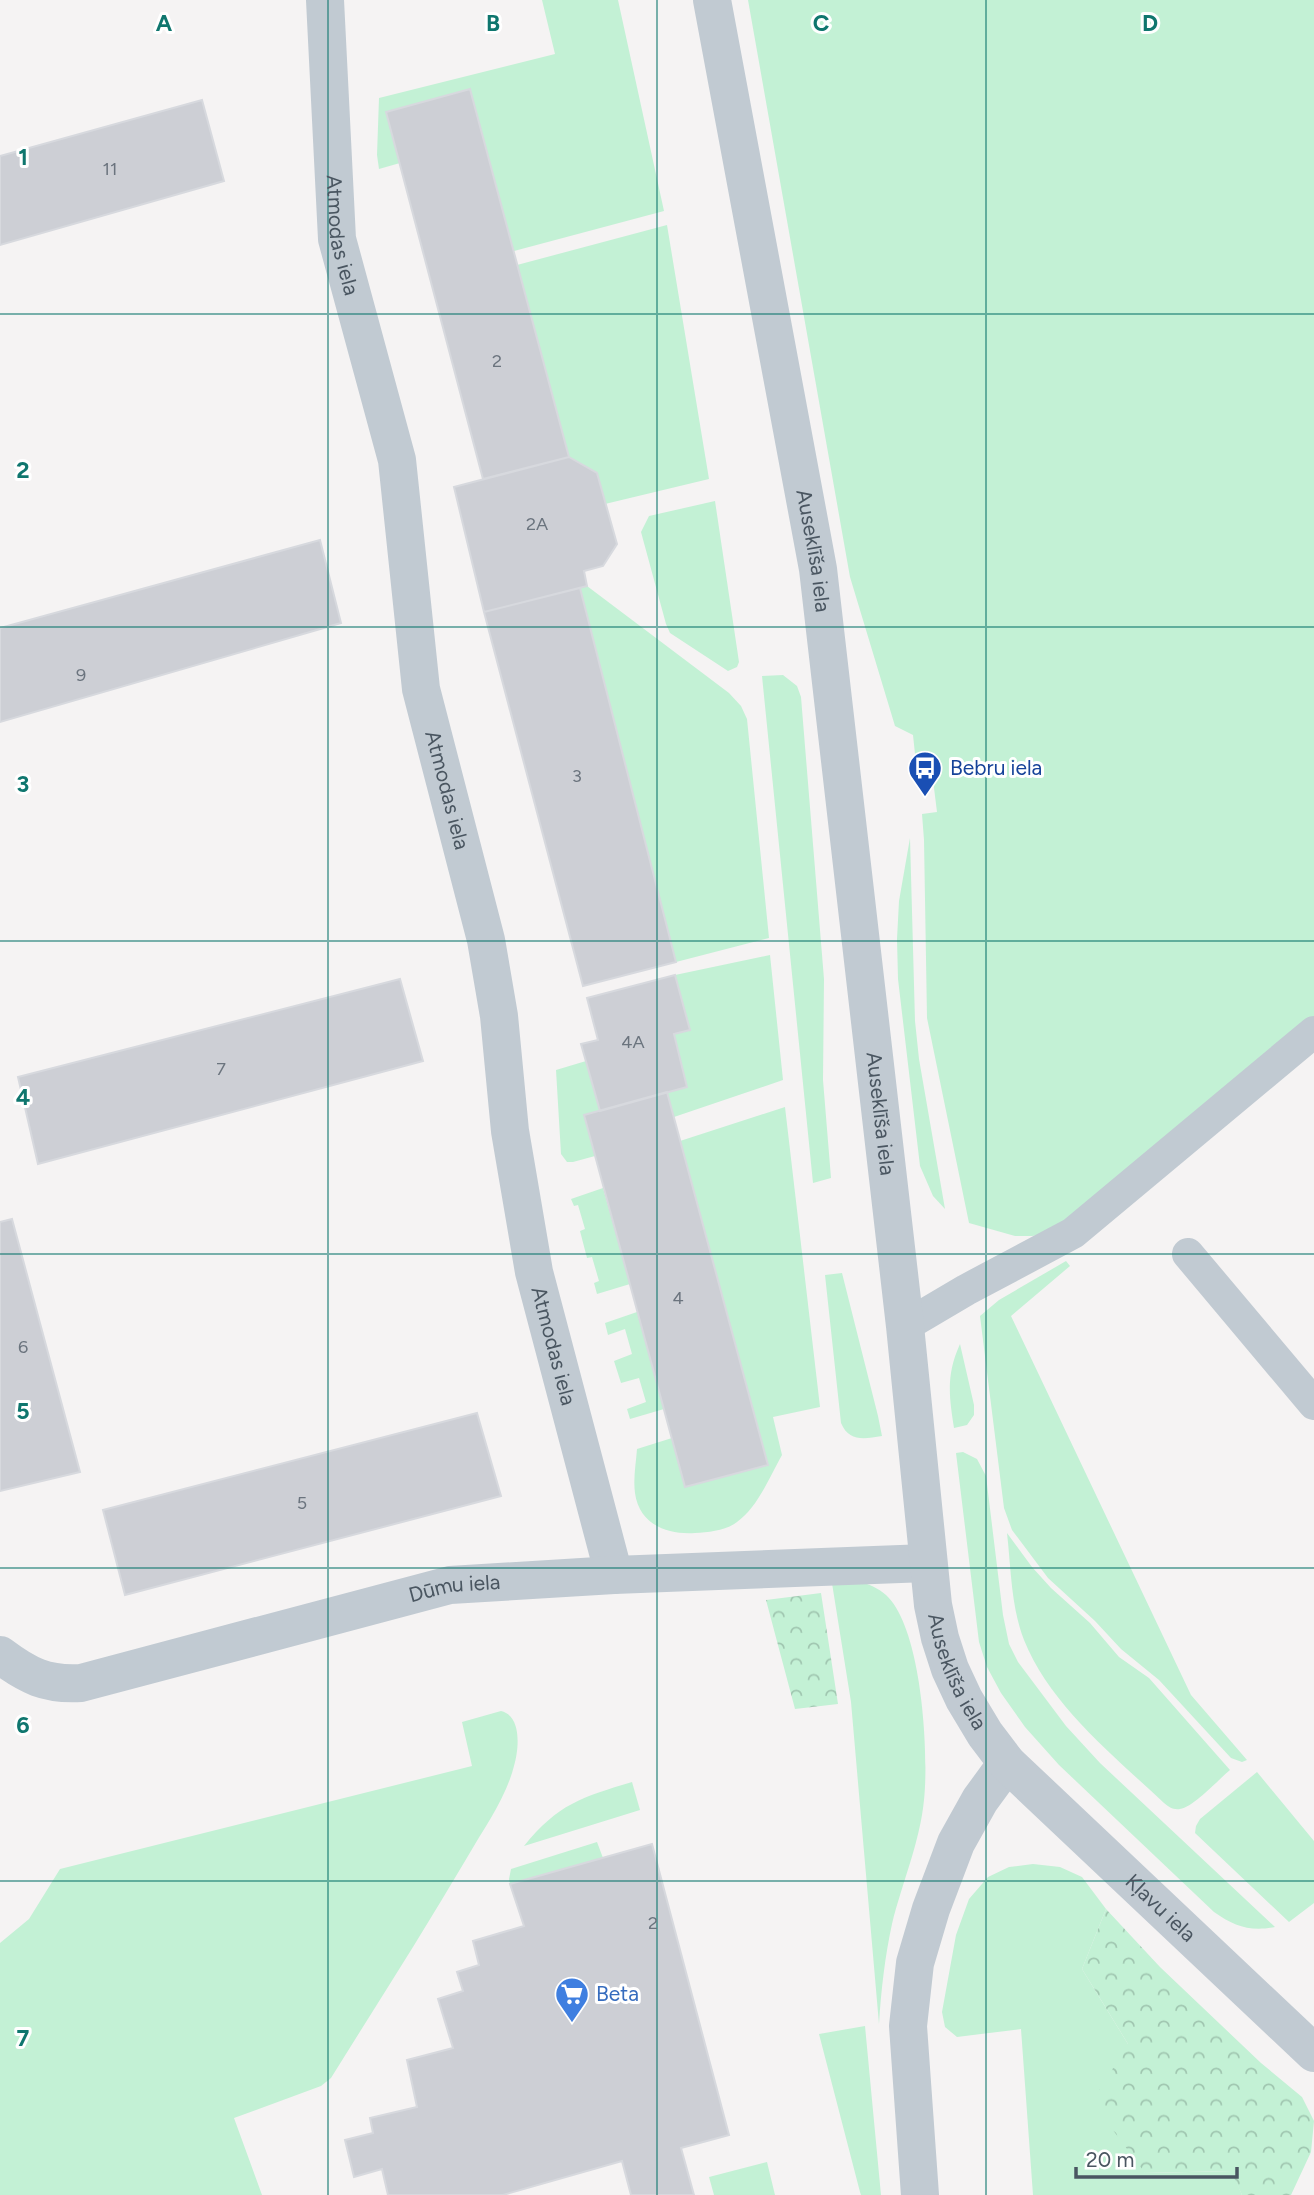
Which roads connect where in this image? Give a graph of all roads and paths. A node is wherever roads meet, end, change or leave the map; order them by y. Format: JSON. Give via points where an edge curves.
{"nodes":[{"id":1,"x":326,"y":0,"type":"edge"},
{"id":2,"x":712,"y":0,"type":"edge"},
{"id":3,"x":1314,"y":1032,"type":"edge"},
{"id":4,"x":1188,"y":1254,"type":"dead end"},
{"id":5,"x":905,"y":1326,"type":"junction"},
{"id":6,"x":1314,"y":1404,"type":"edge"},
{"id":7,"x":927,"y":1563,"type":"junction"},
{"id":8,"x":614,"y":1575,"type":"junction"},
{"id":9,"x":0,"y":1655,"type":"edge"},
{"id":10,"x":1007,"y":1763,"type":"junction"},
{"id":11,"x":1314,"y":2053,"type":"edge"},
{"id":12,"x":920,"y":2195,"type":"edge"}],
"edges":[{"from":1,"to":8,"type":"street","name":"Atmodas iela","via":[[337,239],[397,460],[421,689],[489,952],[510,1131],[534,1272]]},
{"from":2,"to":5,"type":"street","name":"Auseklīša iela","via":[[818,569]]},
{"from":3,"to":5,"type":"lane","via":[[1073,1233]]},
{"from":4,"to":6,"type":"lane"},
{"from":5,"to":7,"type":"street","name":"Auseklīša iela"},
{"from":7,"to":8,"type":"street","name":"Dūmu iela"},
{"from":7,"to":10,"type":"street","name":"Auseklīša iela","via":[[950,1668],[985,1734]]},
{"from":8,"to":9,"type":"street","name":"Dūmu iela","via":[[450,1585],[82,1683],[49,1683]]},
{"from":10,"to":11,"type":"street","name":"Kļavu iela"},
{"from":10,"to":12,"type":"street","via":[[956,1843],[915,1963],[908,2026]]}]}
